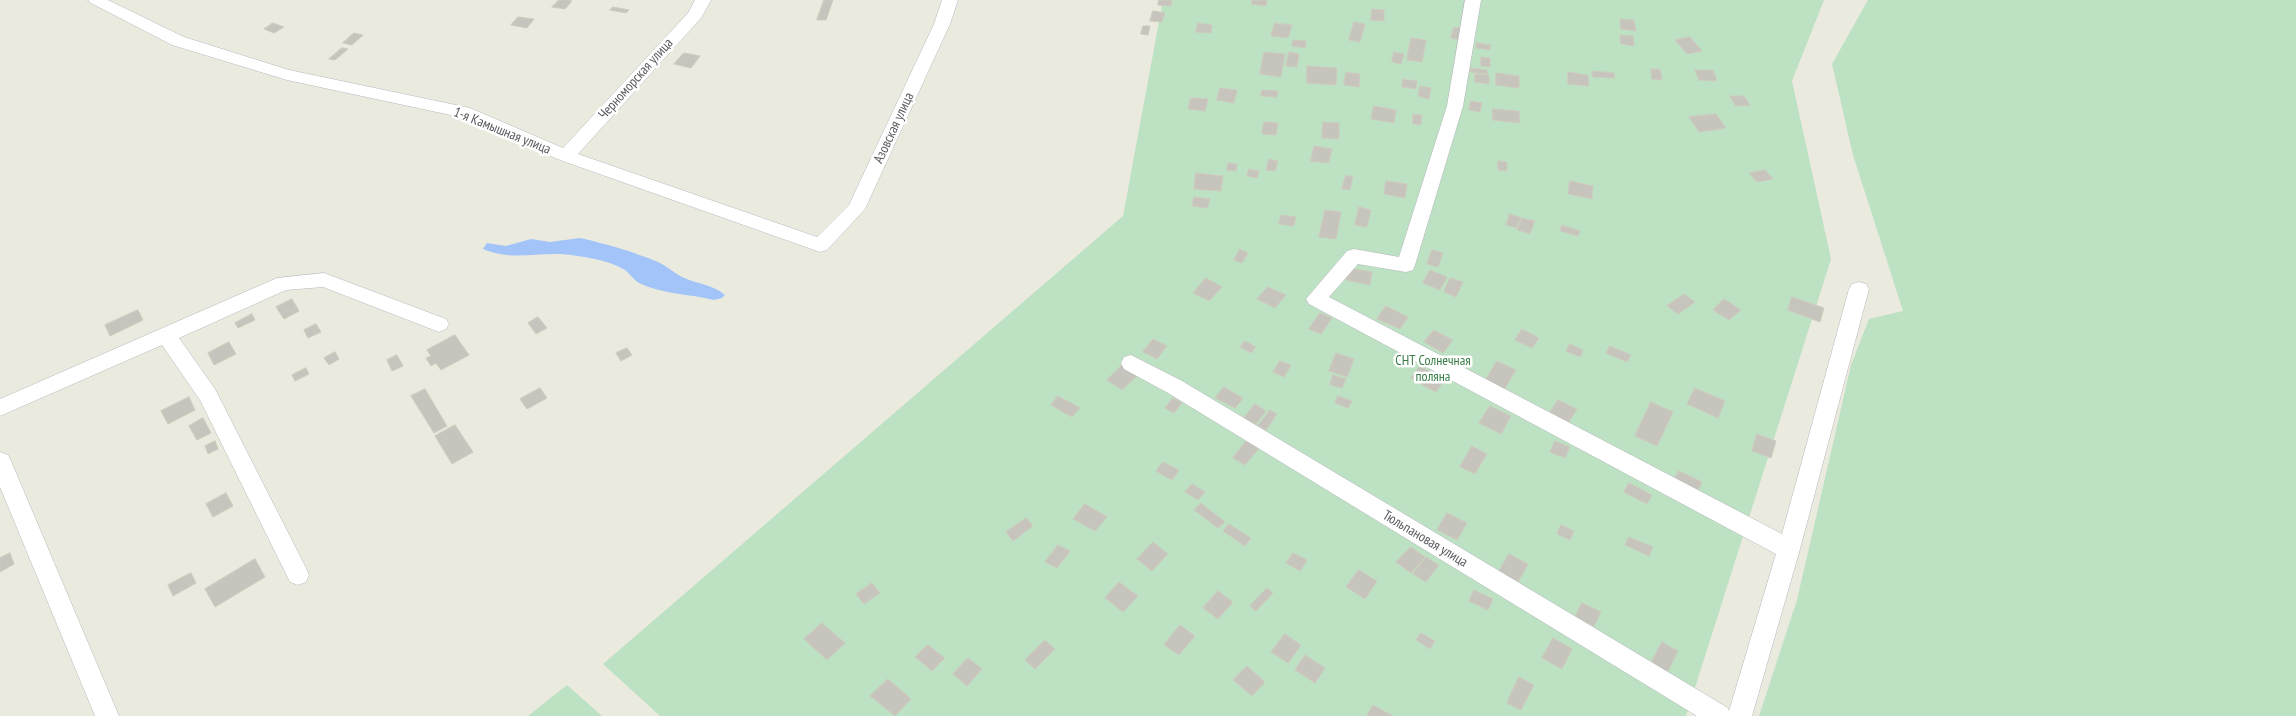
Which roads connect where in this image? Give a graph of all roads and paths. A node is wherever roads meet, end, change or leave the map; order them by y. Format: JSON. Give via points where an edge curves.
{"nodes":[{"id":1,"x":96,"y":0,"type":"edge"},
{"id":2,"x":702,"y":0,"type":"edge"},
{"id":3,"x":950,"y":0,"type":"edge"},
{"id":4,"x":1473,"y":0,"type":"edge"},
{"id":5,"x":566,"y":156,"type":"junction"},
{"id":6,"x":820,"y":245,"type":"joint"},
{"id":7,"x":1859,"y":289,"type":"dead end"},
{"id":8,"x":439,"y":324,"type":"dead end"},
{"id":9,"x":166,"y":335,"type":"junction"},
{"id":10,"x":1131,"y":363,"type":"dead end"},
{"id":11,"x":0,"y":408,"type":"edge"},
{"id":12,"x":0,"y":461,"type":"edge"},
{"id":13,"x":1789,"y":549,"type":"junction"},
{"id":14,"x":298,"y":575,"type":"dead end"},
{"id":15,"x":107,"y":716,"type":"edge"},
{"id":16,"x":1719,"y":716,"type":"edge"},
{"id":17,"x":1740,"y":716,"type":"edge"}],
"edges":[{"from":1,"to":5,"type":"street","name":"1-я Камышная улица","via":[[178,41],[287,75],[464,112]]},
{"from":2,"to":5,"type":"street","name":"Черноморская улица","via":[[695,15]]},
{"from":3,"to":6,"type":"street","name":"Азовская улица","via":[[942,24],[856,209]]},
{"from":4,"to":13,"type":"street","via":[[1455,106],[1406,265],[1354,256],[1316,299]]},
{"from":5,"to":6,"type":"street","name":"1-я Камышная улица"},
{"from":7,"to":13,"type":"street"},
{"from":8,"to":9,"type":"street","via":[[324,280],[284,283]]},
{"from":9,"to":11,"type":"street"},
{"from":9,"to":14,"type":"street","via":[[208,395]]},
{"from":10,"to":16,"type":"street","name":"Тюльпановая улица"},
{"from":12,"to":15,"type":"street"},
{"from":13,"to":17,"type":"street"}]}
